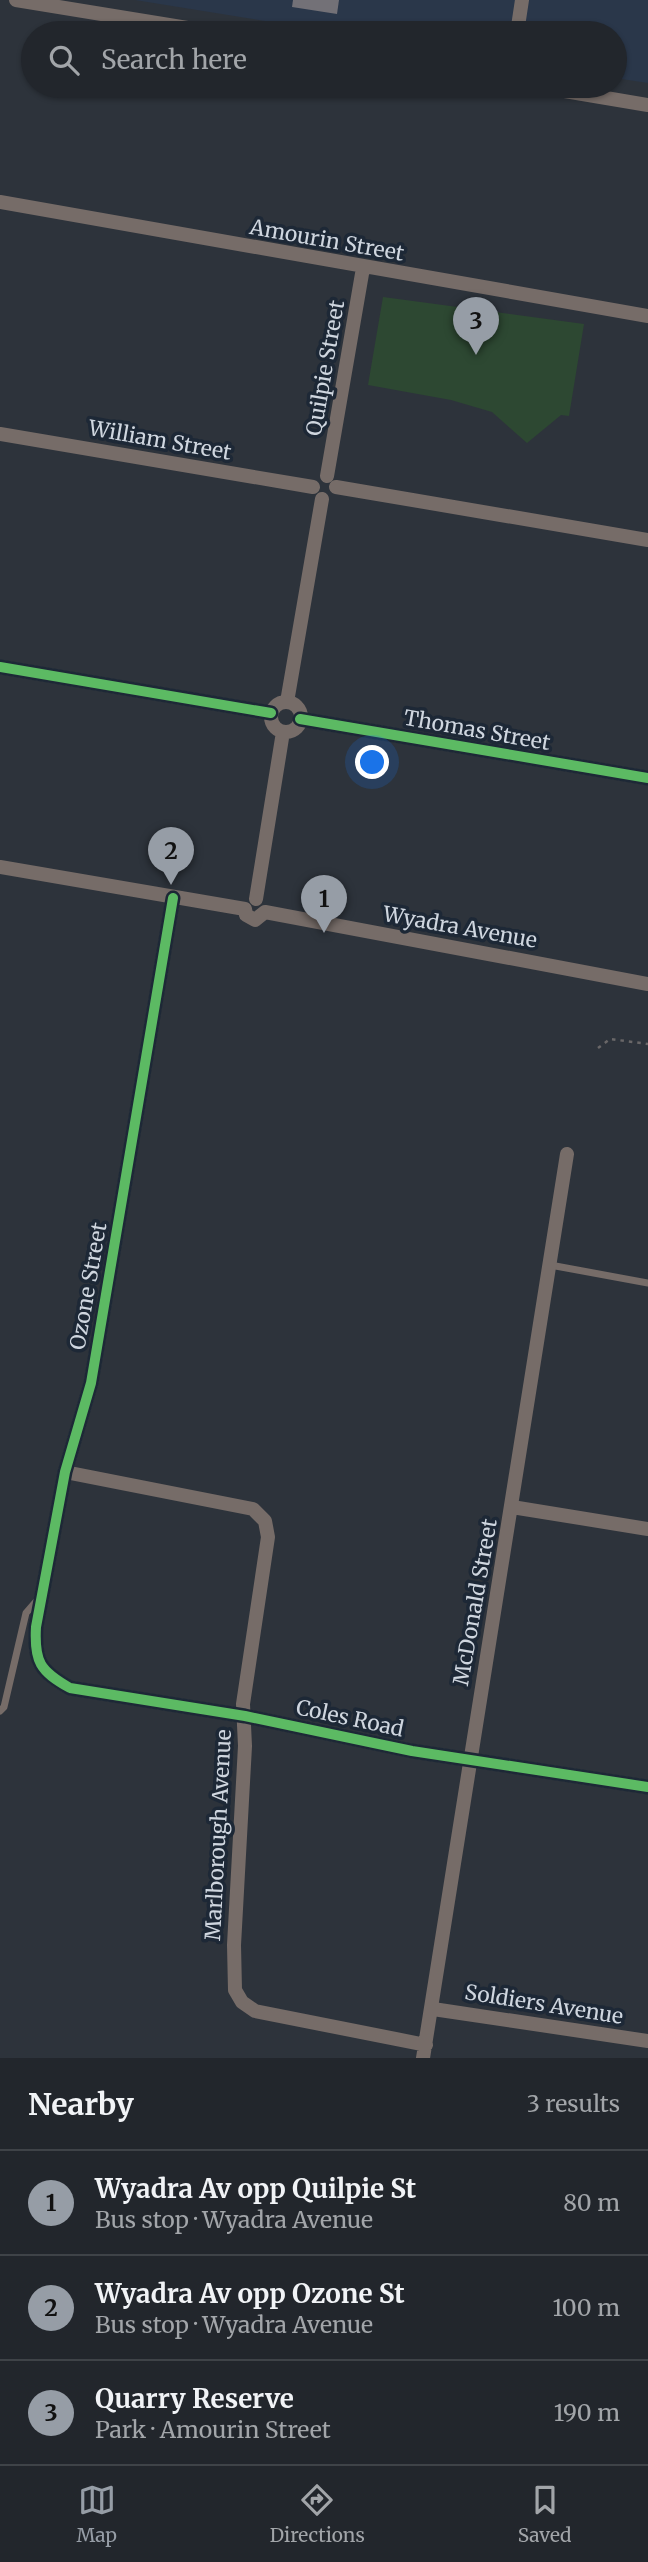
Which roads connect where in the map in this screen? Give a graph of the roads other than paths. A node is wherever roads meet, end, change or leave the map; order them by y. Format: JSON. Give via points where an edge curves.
{"nodes":[{"id":1,"x":16,"y":0,"type":"edge"},
{"id":2,"x":522,"y":0,"type":"edge"},
{"id":3,"x":145,"y":21,"type":"edge"},
{"id":4,"x":519,"y":21,"type":"edge"},
{"id":5,"x":606,"y":98,"type":"edge"},
{"id":6,"x":648,"y":105,"type":"edge"},
{"id":7,"x":0,"y":202,"type":"edge"},
{"id":8,"x":363,"y":268,"type":"junction"},
{"id":9,"x":648,"y":316,"type":"edge"},
{"id":10,"x":0,"y":434,"type":"edge"},
{"id":11,"x":332,"y":482,"type":"junction"},
{"id":12,"x":313,"y":486,"type":"junction"},
{"id":13,"x":322,"y":499,"type":"junction"},
{"id":14,"x":648,"y":540,"type":"edge"},
{"id":15,"x":0,"y":667,"type":"edge"},
{"id":16,"x":287,"y":702,"type":"junction"},
{"id":17,"x":271,"y":713,"type":"junction"},
{"id":18,"x":300,"y":719,"type":"junction"},
{"id":19,"x":283,"y":732,"type":"junction"},
{"id":20,"x":648,"y":779,"type":"edge"},
{"id":21,"x":0,"y":867,"type":"edge"},
{"id":22,"x":173,"y":898,"type":"junction"},
{"id":23,"x":250,"y":904,"type":"junction"},
{"id":24,"x":648,"y":984,"type":"edge"},
{"id":25,"x":566,"y":1154,"type":"dead end"},
{"id":26,"x":550,"y":1265,"type":"junction"},
{"id":27,"x":648,"y":1283,"type":"edge"},
{"id":28,"x":65,"y":1472,"type":"junction"},
{"id":29,"x":512,"y":1507,"type":"junction"},
{"id":30,"x":648,"y":1529,"type":"edge"},
{"id":31,"x":42,"y":1595,"type":"junction"},
{"id":32,"x":48,"y":1675,"type":"joint"},
{"id":33,"x":0,"y":1711,"type":"edge"},
{"id":34,"x":245,"y":1716,"type":"junction"},
{"id":35,"x":470,"y":1760,"type":"junction"},
{"id":36,"x":648,"y":1787,"type":"edge"},
{"id":37,"x":433,"y":2009,"type":"junction"},
{"id":38,"x":648,"y":2041,"type":"edge"},
{"id":39,"x":425,"y":2051,"type":"edge"}],
"edges":[{"from":1,"to":3,"type":"street"},
{"from":2,"to":4,"type":"street"},
{"from":5,"to":6,"type":"street"},
{"from":7,"to":8,"type":"street","name":"Amourin Street"},
{"from":8,"to":9,"type":"street","name":"Amourin Street"},
{"from":8,"to":11,"type":"street","name":"Quilpie Street"},
{"from":10,"to":12,"type":"street","name":"William Street"},
{"from":11,"to":12,"type":"street","via":[[317,478]]},
{"from":11,"to":13,"type":"street","via":[[332,497]]},
{"from":11,"to":14,"type":"street"},
{"from":12,"to":13,"type":"street"},
{"from":13,"to":16,"type":"street"},
{"from":15,"to":17,"type":"street"},
{"from":16,"to":17,"type":"street","via":[[275,706]]},
{"from":16,"to":18,"type":"street","via":[[296,706]]},
{"from":17,"to":19,"type":"street","via":[[274,727]]},
{"from":18,"to":19,"type":"street","via":[[292,730]]},
{"from":18,"to":20,"type":"street","name":"Thomas Street"},
{"from":19,"to":23,"type":"street"},
{"from":21,"to":22,"type":"street"},
{"from":22,"to":23,"type":"street"},
{"from":22,"to":28,"type":"street","name":"Ozone Street","via":[[91,1383]]},
{"from":23,"to":24,"type":"street","name":"Wyadra Avenue","via":[[249,918],[255,920],[265,912]]},
{"from":25,"to":26,"type":"street","name":"McDonald Street"},
{"from":26,"to":27,"type":"lane"},
{"from":26,"to":29,"type":"street","name":"McDonald Street"},
{"from":28,"to":31,"type":"street","name":"Ozone Street"},
{"from":28,"to":34,"type":"street","name":"Marlborough Avenue","via":[[253,1509],[265,1521],[268,1537],[243,1704]]},
{"from":29,"to":30,"type":"street"},
{"from":29,"to":35,"type":"street","name":"McDonald Street"},
{"from":31,"to":32,"type":"street","name":"Ozone Street","via":[[34,1653]]},
{"from":31,"to":33,"type":"lane","via":[[26,1613]]},
{"from":32,"to":34,"type":"street","name":"Coles Road","via":[[70,1688]]},
{"from":34,"to":35,"type":"street","name":"Coles Road"},
{"from":34,"to":39,"type":"street","name":"Marlborough Avenue","via":[[233,1945],[235,1990],[255,2011]]},
{"from":35,"to":36,"type":"street","name":"Coles Road"},
{"from":35,"to":37,"type":"street","name":"McDonald Street"},
{"from":37,"to":38,"type":"street","name":"Soldiers Avenue"},
{"from":37,"to":39,"type":"street","name":"McDonald Street"}]}
